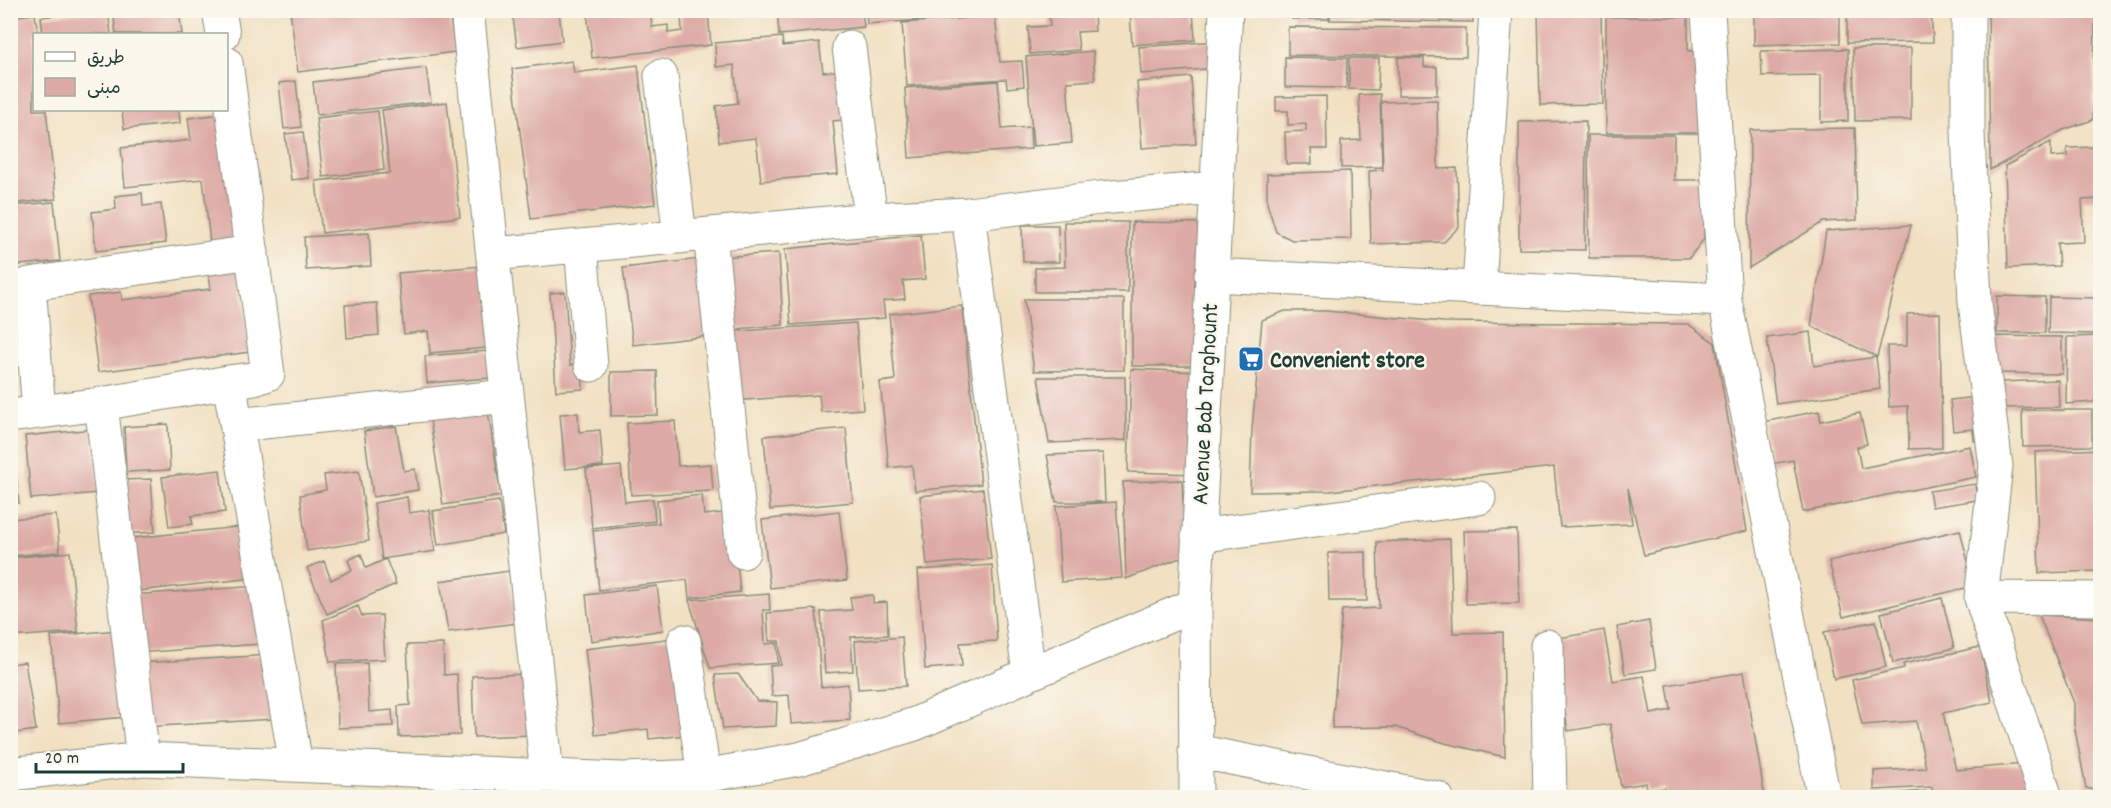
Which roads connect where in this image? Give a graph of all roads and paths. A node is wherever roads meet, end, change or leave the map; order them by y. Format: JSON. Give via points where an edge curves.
{"nodes":[{"id":1,"x":219,"y":10,"type":"edge"},
{"id":2,"x":467,"y":10,"type":"edge"},
{"id":3,"x":1226,"y":10,"type":"edge"},
{"id":4,"x":1496,"y":10,"type":"edge"},
{"id":5,"x":1708,"y":10,"type":"edge"},
{"id":6,"x":1968,"y":10,"type":"edge"},
{"id":7,"x":223,"y":33,"type":"edge"},
{"id":8,"x":849,"y":47,"type":"dead end"},
{"id":9,"x":661,"y":76,"type":"dead end"},
{"id":10,"x":228,"y":78,"type":"edge"},
{"id":11,"x":1215,"y":188,"type":"junction"},
{"id":12,"x":968,"y":214,"type":"junction"},
{"id":13,"x":871,"y":219,"type":"junction"},
{"id":14,"x":695,"y":236,"type":"junction"},
{"id":15,"x":581,"y":246,"type":"junction"},
{"id":16,"x":252,"y":252,"type":"junction"},
{"id":17,"x":493,"y":254,"type":"junction"},
{"id":18,"x":1211,"y":275,"type":"junction"},
{"id":19,"x":1479,"y":288,"type":"junction"},
{"id":20,"x":1725,"y":300,"type":"junction"},
{"id":21,"x":591,"y":365,"type":"dead end"},
{"id":22,"x":228,"y":382,"type":"junction"},
{"id":23,"x":507,"y":396,"type":"junction"},
{"id":24,"x":101,"y":404,"type":"junction"},
{"id":25,"x":25,"y":414,"type":"edge"},
{"id":26,"x":237,"y":425,"type":"junction"},
{"id":27,"x":1479,"y":498,"type":"dead end"},
{"id":28,"x":1198,"y":536,"type":"junction"},
{"id":29,"x":743,"y":552,"type":"dead end"},
{"id":30,"x":1981,"y":598,"type":"junction"},
{"id":31,"x":2100,"y":599,"type":"edge"},
{"id":32,"x":1195,"y":605,"type":"junction"},
{"id":33,"x":684,"y":641,"type":"dead end"},
{"id":34,"x":1546,"y":646,"type":"dead end"},
{"id":35,"x":1029,"y":674,"type":"junction"},
{"id":36,"x":1195,"y":751,"type":"junction"},
{"id":37,"x":143,"y":759,"type":"junction"},
{"id":38,"x":296,"y":765,"type":"junction"},
{"id":39,"x":10,"y":774,"type":"edge"},
{"id":40,"x":547,"y":775,"type":"junction"},
{"id":41,"x":704,"y":776,"type":"junction"},
{"id":42,"x":1196,"y":798,"type":"edge"},
{"id":43,"x":1437,"y":798,"type":"edge"},
{"id":44,"x":1550,"y":798,"type":"edge"},
{"id":45,"x":1824,"y":798,"type":"edge"},
{"id":46,"x":2046,"y":798,"type":"edge"}],
"edges":[{"from":1,"to":7,"type":"street"},
{"from":2,"to":17,"type":"street"},
{"from":3,"to":11,"type":"street","name":"Avenue Bab Targhount"},
{"from":4,"to":19,"type":"street"},
{"from":5,"to":20,"type":"street"},
{"from":6,"to":30,"type":"street","via":[[1975,303],[1996,466]]},
{"from":8,"to":13,"type":"street"},
{"from":9,"to":14,"type":"street"},
{"from":10,"to":16,"type":"street"},
{"from":11,"to":12,"type":"street"},
{"from":11,"to":18,"type":"street","name":"Avenue Bab Targhount"},
{"from":12,"to":13,"type":"street"},
{"from":12,"to":35,"type":"street"},
{"from":13,"to":14,"type":"street"},
{"from":14,"to":15,"type":"street"},
{"from":14,"to":29,"type":"street"},
{"from":15,"to":17,"type":"street"},
{"from":15,"to":21,"type":"street"},
{"from":16,"to":22,"type":"street","via":[[268,374]]},
{"from":16,"to":25,"type":"street","via":[[28,284]]},
{"from":17,"to":23,"type":"street"},
{"from":18,"to":19,"type":"street"},
{"from":18,"to":28,"type":"street","name":"Avenue Bab Targhount"},
{"from":19,"to":20,"type":"street"},
{"from":20,"to":45,"type":"street"},
{"from":22,"to":24,"type":"street"},
{"from":22,"to":26,"type":"street"},
{"from":23,"to":26,"type":"street"},
{"from":23,"to":40,"type":"street"},
{"from":24,"to":25,"type":"street"},
{"from":24,"to":37,"type":"street"},
{"from":26,"to":38,"type":"street"},
{"from":27,"to":28,"type":"street"},
{"from":28,"to":32,"type":"street","name":"Avenue Bab Targhount"},
{"from":30,"to":31,"type":"street"},
{"from":30,"to":46,"type":"street"},
{"from":32,"to":35,"type":"street"},
{"from":32,"to":36,"type":"street","name":"Avenue Bab Targhount"},
{"from":33,"to":41,"type":"street"},
{"from":34,"to":44,"type":"street"},
{"from":35,"to":41,"type":"street","via":[[915,724],[800,759]]},
{"from":36,"to":42,"type":"street","name":"Avenue Bab Targhount"},
{"from":36,"to":43,"type":"street"},
{"from":37,"to":38,"type":"street"},
{"from":37,"to":39,"type":"street"},
{"from":38,"to":40,"type":"street"},
{"from":40,"to":41,"type":"street","via":[[623,779]]}]}
